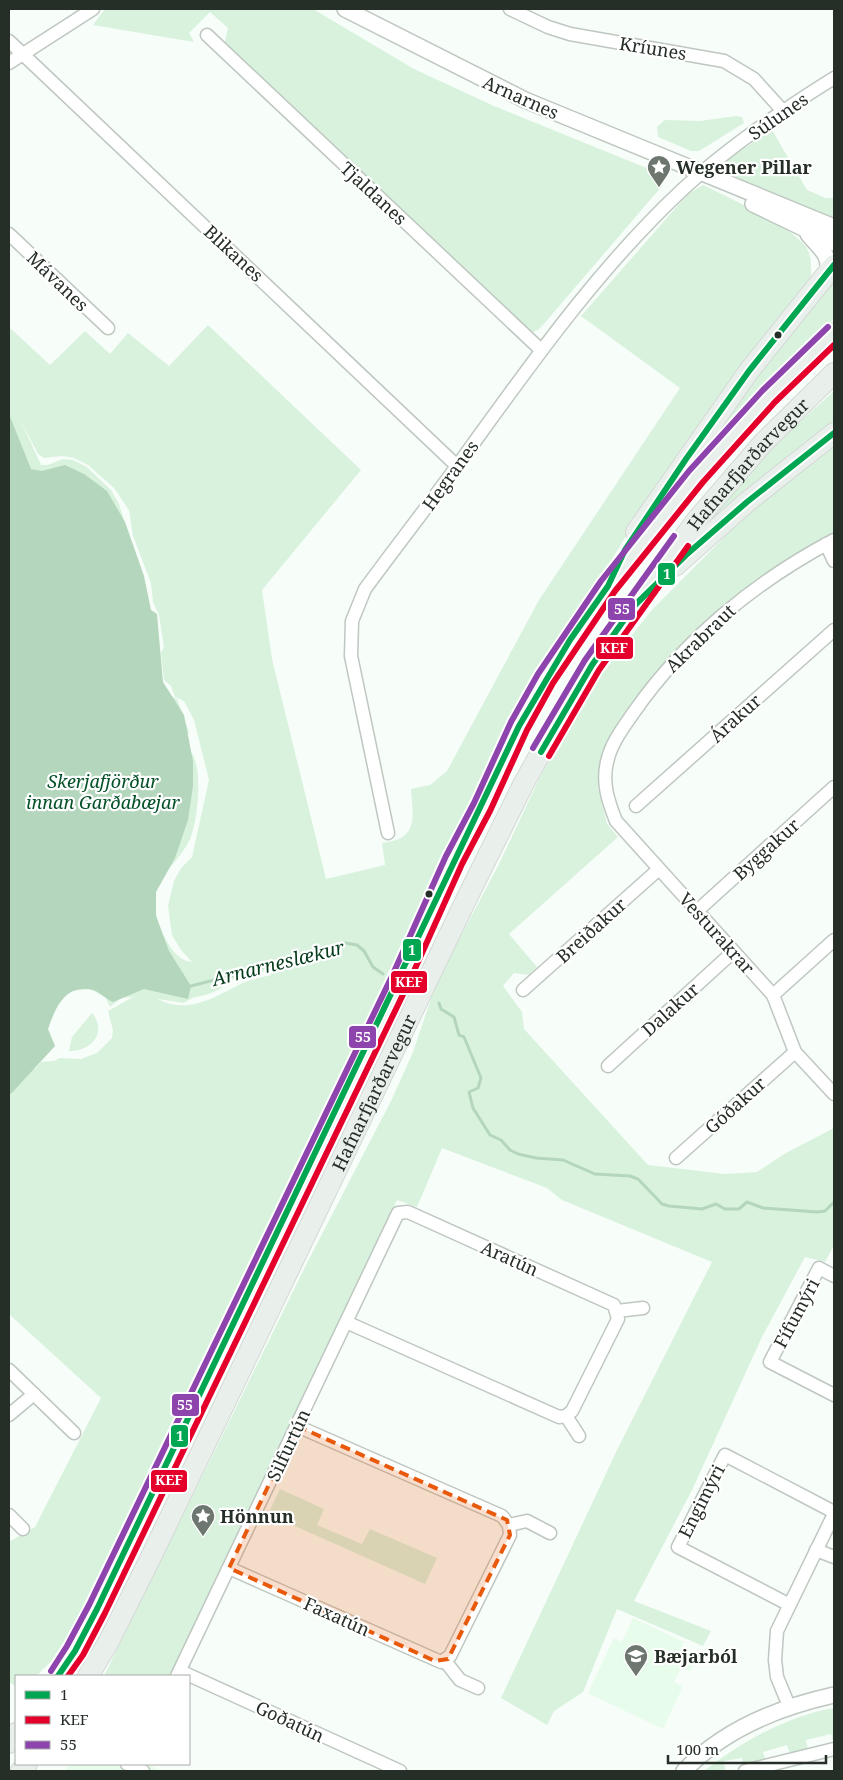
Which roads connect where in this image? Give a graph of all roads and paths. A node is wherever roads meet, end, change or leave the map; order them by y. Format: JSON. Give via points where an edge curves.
{"nodes":[{"id":1,"x":93,"y":9,"type":"edge"},
{"id":2,"x":345,"y":9,"type":"edge"},
{"id":3,"x":510,"y":9,"type":"edge"},
{"id":4,"x":207,"y":36,"type":"dead end"},
{"id":5,"x":9,"y":41,"type":"edge"},
{"id":6,"x":23,"y":54,"type":"junction"},
{"id":7,"x":9,"y":63,"type":"edge"},
{"id":8,"x":834,"y":78,"type":"edge"},
{"id":9,"x":782,"y":110,"type":"junction"},
{"id":10,"x":701,"y":175,"type":"junction"},
{"id":11,"x":834,"y":227,"type":"edge"},
{"id":12,"x":804,"y":229,"type":"junction"},
{"id":13,"x":9,"y":234,"type":"edge"},
{"id":14,"x":834,"y":243,"type":"edge"},
{"id":15,"x":831,"y":268,"type":"edge"},
{"id":16,"x":108,"y":328,"type":"dead end"},
{"id":17,"x":834,"y":333,"type":"edge"},
{"id":18,"x":541,"y":350,"type":"junction"},
{"id":19,"x":834,"y":373,"type":"edge"},
{"id":20,"x":834,"y":433,"type":"edge"},
{"id":21,"x":457,"y":466,"type":"junction"},
{"id":22,"x":830,"y":542,"type":"edge"},
{"id":23,"x":834,"y":561,"type":"edge"},
{"id":24,"x":608,"y":586,"type":"junction"},
{"id":25,"x":634,"y":606,"type":"junction"},
{"id":26,"x":834,"y":630,"type":"edge"},
{"id":27,"x":605,"y":772,"type":"joint"},
{"id":28,"x":834,"y":787,"type":"edge"},
{"id":29,"x":636,"y":806,"type":"dead end"},
{"id":30,"x":388,"y":833,"type":"dead end"},
{"id":31,"x":660,"y":869,"type":"junction"},
{"id":32,"x":697,"y":911,"type":"junction"},
{"id":33,"x":834,"y":940,"type":"edge"},
{"id":34,"x":733,"y":952,"type":"junction"},
{"id":35,"x":523,"y":990,"type":"dead end"},
{"id":36,"x":773,"y":995,"type":"junction"},
{"id":37,"x":795,"y":1052,"type":"junction"},
{"id":38,"x":608,"y":1066,"type":"dead end"},
{"id":39,"x":834,"y":1094,"type":"edge"},
{"id":40,"x":676,"y":1158,"type":"dead end"},
{"id":41,"x":398,"y":1213,"type":"joint"},
{"id":42,"x":834,"y":1276,"type":"edge"},
{"id":43,"x":643,"y":1308,"type":"dead end"},
{"id":44,"x":617,"y":1311,"type":"junction"},
{"id":45,"x":346,"y":1322,"type":"junction"},
{"id":46,"x":9,"y":1370,"type":"edge"},
{"id":47,"x":34,"y":1394,"type":"junction"},
{"id":48,"x":834,"y":1395,"type":"edge"},
{"id":49,"x":9,"y":1415,"type":"edge"},
{"id":50,"x":566,"y":1416,"type":"junction"},
{"id":51,"x":297,"y":1426,"type":"junction"},
{"id":52,"x":74,"y":1433,"type":"dead end"},
{"id":53,"x":578,"y":1436,"type":"dead end"},
{"id":54,"x":834,"y":1513,"type":"edge"},
{"id":55,"x":9,"y":1515,"type":"edge"},
{"id":56,"x":510,"y":1525,"type":"junction"},
{"id":57,"x":23,"y":1529,"type":"dead end"},
{"id":58,"x":550,"y":1532,"type":"dead end"},
{"id":59,"x":816,"y":1550,"type":"junction"},
{"id":60,"x":834,"y":1557,"type":"edge"},
{"id":61,"x":229,"y":1568,"type":"junction"},
{"id":62,"x":788,"y":1604,"type":"junction"},
{"id":63,"x":445,"y":1661,"type":"junction"},
{"id":64,"x":178,"y":1673,"type":"edge"},
{"id":65,"x":59,"y":1675,"type":"edge"},
{"id":66,"x":89,"y":1675,"type":"edge"},
{"id":67,"x":190,"y":1678,"type":"edge"},
{"id":68,"x":478,"y":1688,"type":"dead end"},
{"id":69,"x":834,"y":1695,"type":"edge"},
{"id":70,"x":789,"y":1706,"type":"junction"},
{"id":71,"x":834,"y":1748,"type":"edge"},
{"id":72,"x":400,"y":1771,"type":"edge"},
{"id":73,"x":684,"y":1771,"type":"edge"},
{"id":74,"x":746,"y":1771,"type":"edge"}],
"edges":[{"from":1,"to":6,"type":"street"},
{"from":2,"to":10,"type":"street","name":"Arnarnes","via":[[518,97]]},
{"from":3,"to":9,"type":"street","name":"Kríunes","via":[[570,34],[724,61],[754,79]]},
{"from":4,"to":18,"type":"street","name":"Tjaldanes"},
{"from":5,"to":6,"type":"street","name":"Blikanes"},
{"from":6,"to":7,"type":"street"},
{"from":6,"to":21,"type":"street","name":"Blikanes"},
{"from":8,"to":9,"type":"street","name":"Súlunes"},
{"from":9,"to":10,"type":"street","name":"Súlunes"},
{"from":10,"to":11,"type":"street"},
{"from":10,"to":12,"type":"street"},
{"from":10,"to":18,"type":"street","name":"Hegranes","via":[[627,245]]},
{"from":12,"to":14,"type":"street"},
{"from":12,"to":15,"type":"street","via":[[825,253]]},
{"from":13,"to":16,"type":"street","name":"Mávanes"},
{"from":15,"to":24,"type":"main road","via":[[749,371],[686,459],[624,550]]},
{"from":17,"to":24,"type":"main road","name":"Hafnarfjarðarvegur","via":[[720,448]]},
{"from":18,"to":21,"type":"street","name":"Hegranes"},
{"from":19,"to":25,"type":"main road","name":"Hafnarfjarðarvegur","via":[[734,475],[696,520]]},
{"from":20,"to":25,"type":"main road","via":[[747,502]]},
{"from":21,"to":30,"type":"street","name":"Hegranes","via":[[365,590],[352,621],[352,665]]},
{"from":22,"to":23,"type":"street"},
{"from":22,"to":27,"type":"street","name":"Akrabraut","via":[[765,581],[695,640],[646,694],[609,752]]},
{"from":24,"to":65,"type":"main road","name":"Hafnarfjarðarvegur","via":[[570,640],[519,726],[97,1609]]},
{"from":25,"to":66,"type":"main road","name":"Hafnarfjarðarvegur","via":[[570,700],[520,791],[151,1557]]},
{"from":26,"to":29,"type":"street","name":"Árakur"},
{"from":27,"to":31,"type":"street","name":"Vesturakrar","via":[[606,796],[616,821]]},
{"from":28,"to":32,"type":"street","name":"Byggakur"},
{"from":31,"to":32,"type":"street","name":"Vesturakrar"},
{"from":31,"to":35,"type":"street","name":"Breiðakur"},
{"from":32,"to":34,"type":"street","name":"Vesturakrar"},
{"from":33,"to":36,"type":"street"},
{"from":34,"to":36,"type":"street","name":"Vesturakrar"},
{"from":34,"to":38,"type":"street","name":"Dalakur"},
{"from":36,"to":37,"type":"street","name":"Vesturakrar"},
{"from":37,"to":39,"type":"street","name":"Vesturakrar"},
{"from":37,"to":40,"type":"street","name":"Góðakur"},
{"from":41,"to":44,"type":"street","name":"Aratún","via":[[408,1212],[614,1305]]},
{"from":41,"to":45,"type":"street","name":"Silfurtún"},
{"from":42,"to":48,"type":"street","name":"Fífumýri","via":[[819,1268],[770,1362]]},
{"from":43,"to":44,"type":"street"},
{"from":44,"to":50,"type":"street","via":[[618,1319],[572,1411]]},
{"from":45,"to":50,"type":"street","via":[[556,1416]]},
{"from":45,"to":51,"type":"street","name":"Silfurtún"},
{"from":46,"to":47,"type":"street"},
{"from":47,"to":49,"type":"street"},
{"from":47,"to":52,"type":"street"},
{"from":50,"to":53,"type":"street"},
{"from":51,"to":56,"type":"street","via":[[502,1516]]},
{"from":51,"to":61,"type":"street","name":"Silfurtún"},
{"from":54,"to":59,"type":"street"},
{"from":54,"to":62,"type":"street","name":"Engimýri","via":[[724,1455],[678,1547]]},
{"from":55,"to":57,"type":"street"},
{"from":56,"to":58,"type":"street","via":[[527,1522]]},
{"from":56,"to":63,"type":"street","via":[[510,1535]]},
{"from":59,"to":60,"type":"street"},
{"from":59,"to":62,"type":"street"},
{"from":61,"to":63,"type":"street","name":"Faxatún","via":[[435,1661]]},
{"from":61,"to":64,"type":"street","name":"Silfurtún"},
{"from":62,"to":70,"type":"street","via":[[776,1631],[775,1660],[777,1677]]},
{"from":63,"to":68,"type":"street","via":[[460,1680]]},
{"from":67,"to":72,"type":"street","name":"Goðatún"},
{"from":69,"to":70,"type":"street"},
{"from":70,"to":73,"type":"street","via":[[718,1743]]},
{"from":71,"to":74,"type":"street"}]}
